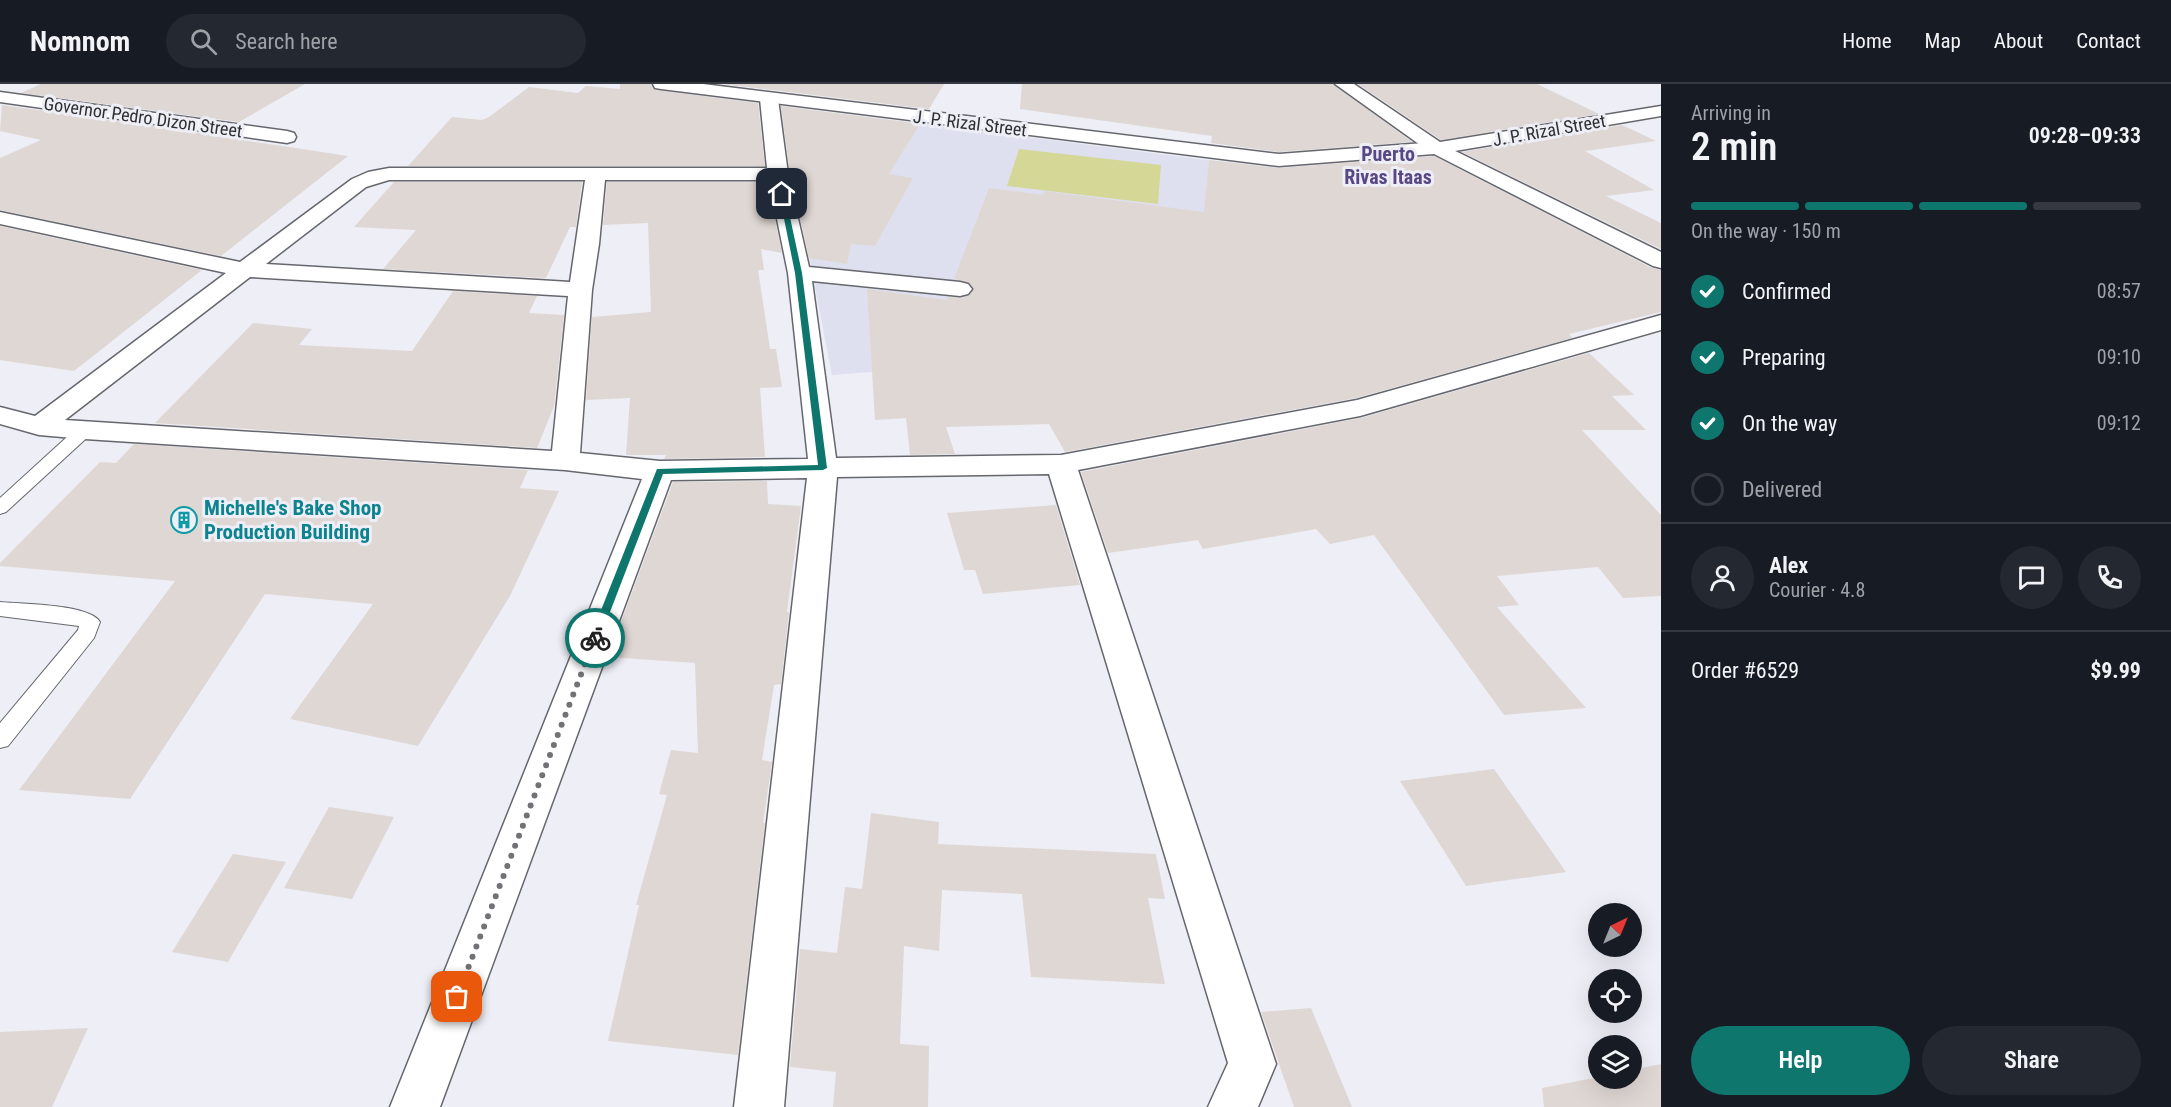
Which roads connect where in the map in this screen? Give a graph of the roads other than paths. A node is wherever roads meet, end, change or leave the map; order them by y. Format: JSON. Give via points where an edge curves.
{"nodes":[{"id":1,"x":24,"y":84,"type":"edge"},
{"id":2,"x":661,"y":84,"type":"edge"},
{"id":3,"x":1343,"y":84,"type":"edge"},
{"id":4,"x":0,"y":96,"type":"edge"},
{"id":5,"x":769,"y":99,"type":"junction"},
{"id":6,"x":1661,"y":111,"type":"edge"},
{"id":7,"x":287,"y":137,"type":"dead end"},
{"id":8,"x":1437,"y":148,"type":"junction"},
{"id":9,"x":778,"y":174,"type":"junction"},
{"id":10,"x":595,"y":176,"type":"junction"},
{"id":11,"x":0,"y":218,"type":"edge"},
{"id":12,"x":1661,"y":261,"type":"edge"},
{"id":13,"x":245,"y":270,"type":"junction"},
{"id":14,"x":799,"y":273,"type":"junction"},
{"id":15,"x":960,"y":289,"type":"dead end"},
{"id":16,"x":580,"y":290,"type":"junction"},
{"id":17,"x":1661,"y":322,"type":"edge"},
{"id":18,"x":0,"y":416,"type":"edge"},
{"id":19,"x":39,"y":426,"type":"junction"},
{"id":20,"x":84,"y":430,"type":"junction"},
{"id":21,"x":565,"y":461,"type":"junction"},
{"id":22,"x":1061,"y":464,"type":"junction"},
{"id":23,"x":823,"y":468,"type":"junction"},
{"id":24,"x":660,"y":471,"type":"junction"},
{"id":25,"x":0,"y":508,"type":"edge"},
{"id":26,"x":0,"y":609,"type":"edge"},
{"id":27,"x":0,"y":739,"type":"edge"},
{"id":28,"x":415,"y":1107,"type":"edge"},
{"id":29,"x":759,"y":1107,"type":"edge"},
{"id":30,"x":1233,"y":1107,"type":"edge"}],
"edges":[{"from":1,"to":4,"type":"street"},
{"from":2,"to":5,"type":"street","name":"J. P. Rizal Street"},
{"from":3,"to":8,"type":"street"},
{"from":4,"to":7,"type":"street","name":"Governor Pedro Dizon Street"},
{"from":5,"to":8,"type":"street","name":"J. P. Rizal Street","via":[[1279,160]]},
{"from":5,"to":9,"type":"street"},
{"from":6,"to":8,"type":"street","name":"J. P. Rizal Street"},
{"from":8,"to":12,"type":"street"},
{"from":9,"to":10,"type":"street"},
{"from":9,"to":14,"type":"street"},
{"from":10,"to":13,"type":"street","via":[[375,176],[359,183]]},
{"from":10,"to":16,"type":"street"},
{"from":11,"to":13,"type":"street"},
{"from":13,"to":16,"type":"street"},
{"from":13,"to":19,"type":"street"},
{"from":14,"to":15,"type":"street"},
{"from":14,"to":23,"type":"street"},
{"from":16,"to":21,"type":"street"},
{"from":17,"to":22,"type":"street","via":[[1360,408]]},
{"from":18,"to":19,"type":"street"},
{"from":19,"to":20,"type":"street"},
{"from":20,"to":21,"type":"street"},
{"from":20,"to":25,"type":"lane"},
{"from":21,"to":24,"type":"street"},
{"from":22,"to":23,"type":"street"},
{"from":22,"to":30,"type":"street","via":[[1252,1064]]},
{"from":23,"to":24,"type":"street"},
{"from":23,"to":29,"type":"street"},
{"from":24,"to":28,"type":"street"},
{"from":26,"to":27,"type":"lane","via":[[79,617],[90,622],[87,633]]}]}
